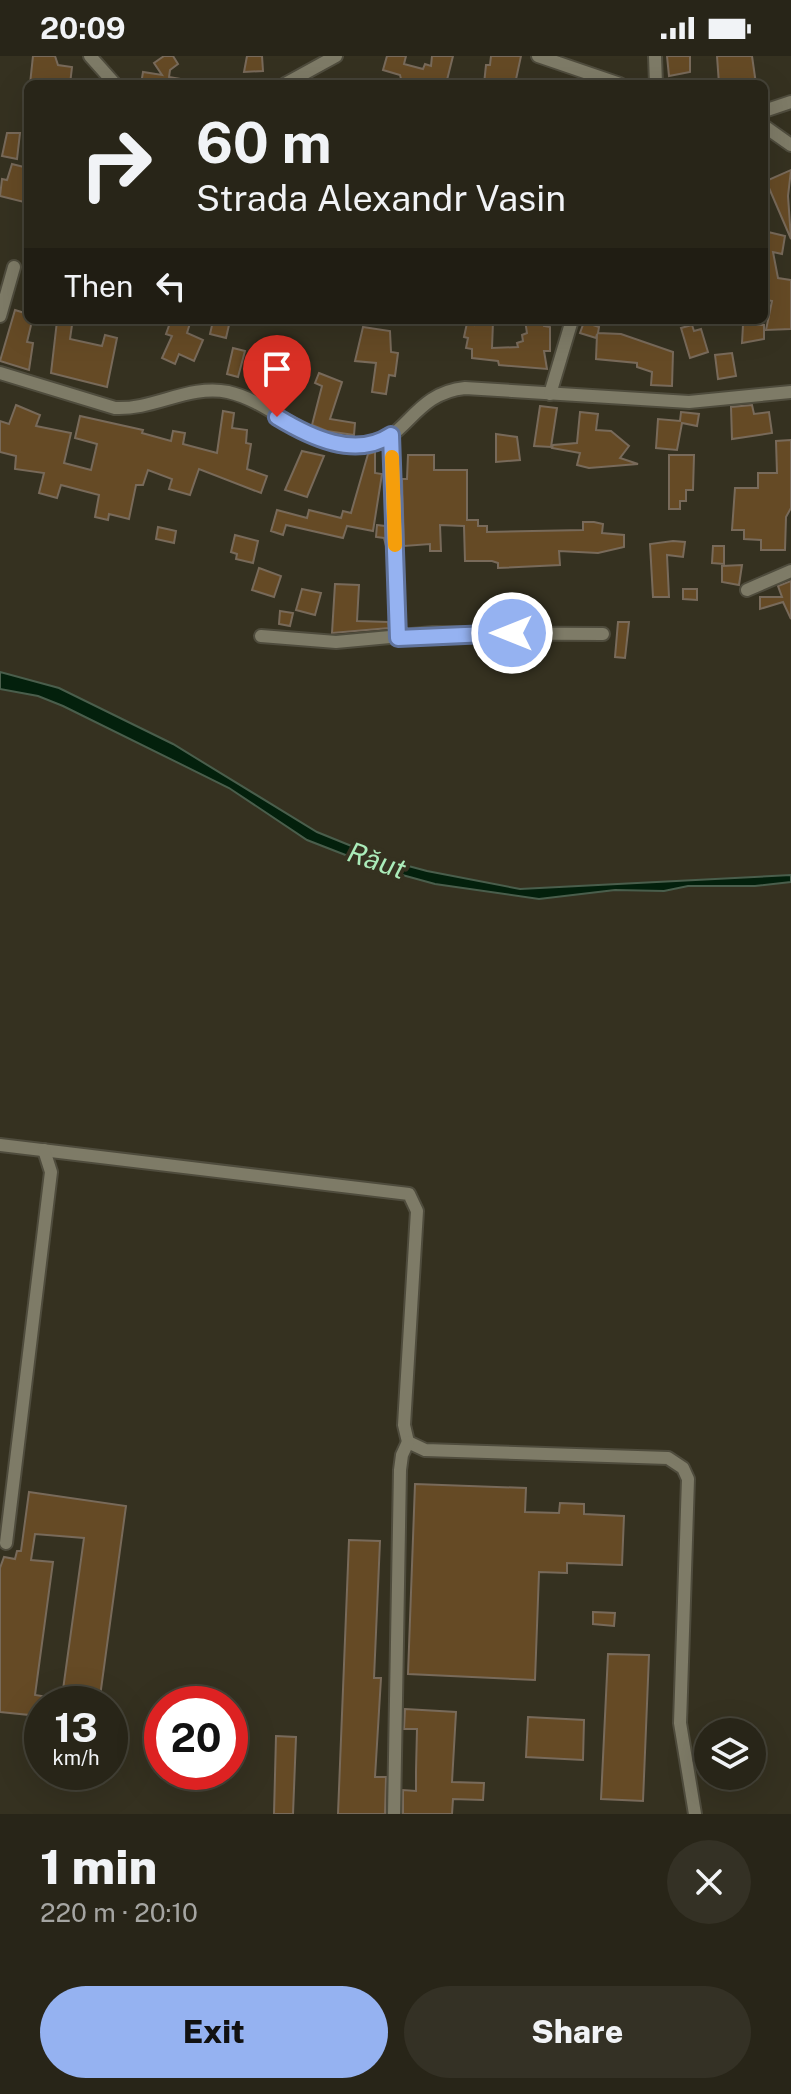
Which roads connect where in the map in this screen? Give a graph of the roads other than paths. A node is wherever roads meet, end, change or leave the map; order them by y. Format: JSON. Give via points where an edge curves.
{"nodes":[{"id":1,"x":90,"y":56,"type":"edge"},
{"id":2,"x":336,"y":56,"type":"edge"},
{"id":3,"x":538,"y":56,"type":"edge"},
{"id":4,"x":655,"y":56,"type":"edge"},
{"id":5,"x":111,"y":80,"type":"edge"},
{"id":6,"x":292,"y":80,"type":"edge"},
{"id":7,"x":608,"y":80,"type":"edge"},
{"id":8,"x":656,"y":80,"type":"edge"},
{"id":9,"x":791,"y":102,"type":"edge"},
{"id":10,"x":768,"y":110,"type":"edge"},
{"id":11,"x":768,"y":129,"type":"edge"},
{"id":12,"x":791,"y":145,"type":"edge"},
{"id":13,"x":14,"y":267,"type":"dead end"},
{"id":14,"x":0,"y":316,"type":"edge"},
{"id":15,"x":571,"y":324,"type":"edge"},
{"id":16,"x":0,"y":373,"type":"edge"},
{"id":17,"x":791,"y":392,"type":"edge"},
{"id":18,"x":550,"y":394,"type":"junction"},
{"id":19,"x":391,"y":435,"type":"junction"},
{"id":20,"x":791,"y":571,"type":"edge"},
{"id":21,"x":747,"y":590,"type":"dead end"},
{"id":22,"x":603,"y":634,"type":"dead end"},
{"id":23,"x":261,"y":636,"type":"dead end"},
{"id":24,"x":398,"y":638,"type":"junction"},
{"id":25,"x":0,"y":1145,"type":"edge"},
{"id":26,"x":44,"y":1150,"type":"junction"},
{"id":27,"x":408,"y":1442,"type":"junction"},
{"id":28,"x":6,"y":1543,"type":"dead end"},
{"id":29,"x":394,"y":1814,"type":"edge"},
{"id":30,"x":695,"y":1814,"type":"edge"}],
"edges":[{"from":1,"to":5,"type":"street"},
{"from":2,"to":6,"type":"street"},
{"from":3,"to":7,"type":"street"},
{"from":4,"to":8,"type":"street"},
{"from":9,"to":10,"type":"street"},
{"from":11,"to":12,"type":"street"},
{"from":13,"to":14,"type":"street"},
{"from":15,"to":18,"type":"street"},
{"from":16,"to":19,"type":"street","via":[[115,408],[131,409],[193,392],[226,392],[314,436],[345,445],[372,445]]},
{"from":17,"to":18,"type":"street","via":[[689,402]]},
{"from":18,"to":19,"type":"street","via":[[446,390],[417,408]]},
{"from":19,"to":24,"type":"street"},
{"from":20,"to":21,"type":"street"},
{"from":22,"to":24,"type":"street","via":[[433,633]]},
{"from":23,"to":24,"type":"street","via":[[336,642]]},
{"from":25,"to":26,"type":"street"},
{"from":26,"to":27,"type":"street","via":[[409,1194],[417,1211],[404,1425]]},
{"from":26,"to":28,"type":"street","via":[[51,1172]]},
{"from":27,"to":29,"type":"street","via":[[400,1470]]},
{"from":27,"to":30,"type":"street","via":[[425,1450],[668,1458],[683,1468],[688,1479],[680,1723]]}]}
